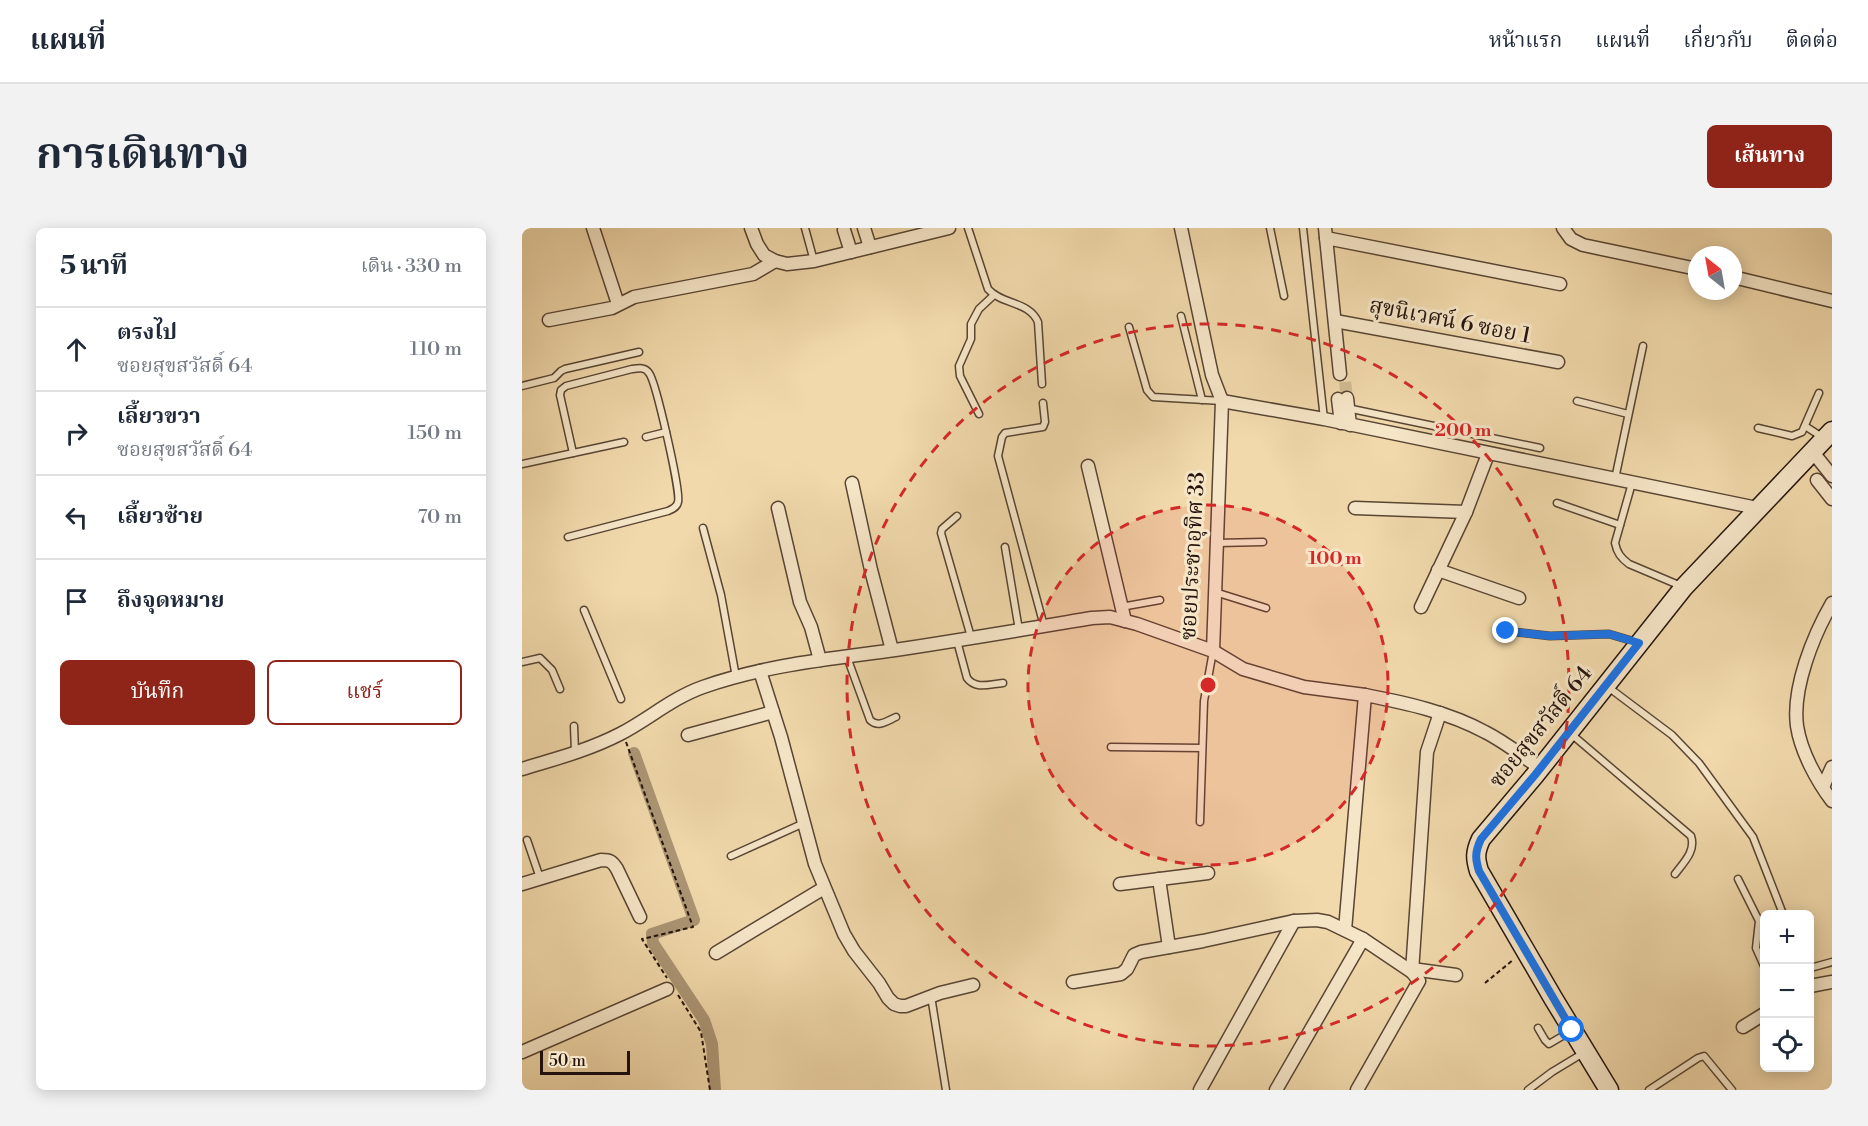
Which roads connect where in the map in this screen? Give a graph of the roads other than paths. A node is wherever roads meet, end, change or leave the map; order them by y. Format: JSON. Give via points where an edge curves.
{"nodes":[{"id":1,"x":593,"y":228,"type":"edge"},
{"id":2,"x":751,"y":228,"type":"edge"},
{"id":3,"x":805,"y":228,"type":"edge"},
{"id":4,"x":864,"y":228,"type":"edge"},
{"id":5,"x":949,"y":228,"type":"edge"},
{"id":6,"x":968,"y":228,"type":"edge"},
{"id":7,"x":1181,"y":228,"type":"edge"},
{"id":8,"x":1270,"y":228,"type":"edge"},
{"id":9,"x":1303,"y":228,"type":"edge"},
{"id":10,"x":1563,"y":228,"type":"edge"},
{"id":11,"x":844,"y":230,"type":"dead end"},
{"id":12,"x":1326,"y":233,"type":"edge"},
{"id":13,"x":870,"y":247,"type":"junction"},
{"id":14,"x":851,"y":252,"type":"junction"},
{"id":15,"x":775,"y":261,"type":"junction"},
{"id":16,"x":814,"y":261,"type":"junction"},
{"id":17,"x":1688,"y":267,"type":"edge"},
{"id":18,"x":1742,"y":279,"type":"edge"},
{"id":19,"x":1560,"y":284,"type":"dead end"},
{"id":20,"x":994,"y":296,"type":"junction"},
{"id":21,"x":1284,"y":296,"type":"dead end"},
{"id":22,"x":1832,"y":301,"type":"edge"},
{"id":23,"x":618,"y":304,"type":"junction"},
{"id":24,"x":1181,"y":316,"type":"dead end"},
{"id":25,"x":549,"y":320,"type":"dead end"},
{"id":26,"x":1335,"y":321,"type":"junction"},
{"id":27,"x":1129,"y":327,"type":"dead end"},
{"id":28,"x":1643,"y":345,"type":"dead end"},
{"id":29,"x":639,"y":352,"type":"dead end"},
{"id":30,"x":1558,"y":362,"type":"dead end"},
{"id":31,"x":1340,"y":380,"type":"tunnel mouth"},
{"id":32,"x":1042,"y":384,"type":"dead end"},
{"id":33,"x":522,"y":386,"type":"edge"},
{"id":34,"x":1819,"y":393,"type":"dead end"},
{"id":35,"x":1202,"y":400,"type":"junction"},
{"id":36,"x":1222,"y":401,"type":"junction"},
{"id":37,"x":1577,"y":401,"type":"dead end"},
{"id":38,"x":1043,"y":403,"type":"dead end"},
{"id":39,"x":1343,"y":403,"type":"joint"},
{"id":40,"x":979,"y":414,"type":"dead end"},
{"id":41,"x":1628,"y":414,"type":"junction"},
{"id":42,"x":1324,"y":419,"type":"junction"},
{"id":43,"x":1346,"y":424,"type":"junction"},
{"id":44,"x":1805,"y":426,"type":"junction"},
{"id":45,"x":1758,"y":428,"type":"dead end"},
{"id":46,"x":666,"y":432,"type":"junction"},
{"id":47,"x":646,"y":437,"type":"dead end"},
{"id":48,"x":1823,"y":440,"type":"edge"},
{"id":49,"x":624,"y":442,"type":"dead end"},
{"id":50,"x":1540,"y":448,"type":"dead end"},
{"id":51,"x":573,"y":453,"type":"junction"},
{"id":52,"x":1488,"y":454,"type":"junction"},
{"id":53,"x":522,"y":464,"type":"edge"},
{"id":54,"x":1088,"y":466,"type":"dead end"},
{"id":55,"x":1832,"y":476,"type":"edge"},
{"id":56,"x":1615,"y":479,"type":"junction"},
{"id":57,"x":1817,"y":480,"type":"dead end"},
{"id":58,"x":852,"y":483,"type":"dead end"},
{"id":59,"x":1632,"y":483,"type":"junction"},
{"id":60,"x":1832,"y":499,"type":"edge"},
{"id":61,"x":1557,"y":503,"type":"dead end"},
{"id":62,"x":778,"y":508,"type":"dead end"},
{"id":63,"x":1355,"y":508,"type":"dead end"},
{"id":64,"x":1757,"y":508,"type":"junction"},
{"id":65,"x":1466,"y":512,"type":"junction"},
{"id":66,"x":957,"y":516,"type":"dead end"},
{"id":67,"x":1620,"y":525,"type":"junction"},
{"id":68,"x":703,"y":528,"type":"dead end"},
{"id":69,"x":568,"y":537,"type":"dead end"},
{"id":70,"x":1263,"y":542,"type":"dead end"},
{"id":71,"x":1217,"y":543,"type":"junction"},
{"id":72,"x":1005,"y":547,"type":"dead end"},
{"id":73,"x":1438,"y":570,"type":"junction"},
{"id":74,"x":1684,"y":587,"type":"junction"},
{"id":75,"x":1215,"y":591,"type":"junction"},
{"id":76,"x":1519,"y":598,"type":"dead end"},
{"id":77,"x":1160,"y":600,"type":"dead end"},
{"id":78,"x":1832,"y":603,"type":"edge"},
{"id":79,"x":1122,"y":607,"type":"junction"},
{"id":80,"x":1421,"y":607,"type":"dead end"},
{"id":81,"x":1266,"y":608,"type":"dead end"},
{"id":82,"x":584,"y":610,"type":"dead end"},
{"id":83,"x":1125,"y":621,"type":"junction"},
{"id":84,"x":1044,"y":626,"type":"junction"},
{"id":85,"x":1827,"y":629,"type":"edge"},
{"id":86,"x":1019,"y":630,"type":"junction"},
{"id":87,"x":1506,"y":631,"type":"dead end"},
{"id":88,"x":971,"y":637,"type":"junction"},
{"id":89,"x":957,"y":641,"type":"junction"},
{"id":90,"x":1639,"y":643,"type":"junction"},
{"id":91,"x":892,"y":650,"type":"junction"},
{"id":92,"x":1213,"y":651,"type":"junction"},
{"id":93,"x":847,"y":656,"type":"junction"},
{"id":94,"x":820,"y":660,"type":"junction"},
{"id":95,"x":522,"y":662,"type":"edge"},
{"id":96,"x":760,"y":671,"type":"junction"},
{"id":97,"x":736,"y":677,"type":"junction"},
{"id":98,"x":1003,"y":683,"type":"dead end"},
{"id":99,"x":1606,"y":685,"type":"junction"},
{"id":100,"x":560,"y":689,"type":"dead end"},
{"id":101,"x":1365,"y":695,"type":"junction"},
{"id":102,"x":621,"y":699,"type":"dead end"},
{"id":103,"x":773,"y":712,"type":"junction"},
{"id":104,"x":1440,"y":713,"type":"junction"},
{"id":105,"x":896,"y":717,"type":"dead end"},
{"id":106,"x":574,"y":726,"type":"dead end"},
{"id":107,"x":1569,"y":732,"type":"junction"},
{"id":108,"x":688,"y":735,"type":"dead end"},
{"id":109,"x":1111,"y":747,"type":"dead end"},
{"id":110,"x":1202,"y":748,"type":"junction"},
{"id":111,"x":575,"y":752,"type":"junction"},
{"id":112,"x":1832,"y":767,"type":"edge"},
{"id":113,"x":1540,"y":768,"type":"junction"},
{"id":114,"x":522,"y":770,"type":"edge"},
{"id":115,"x":1823,"y":787,"type":"junction"},
{"id":116,"x":1832,"y":801,"type":"edge"},
{"id":117,"x":805,"y":822,"type":"junction"},
{"id":118,"x":1200,"y":822,"type":"dead end"},
{"id":119,"x":527,"y":840,"type":"dead end"},
{"id":120,"x":731,"y":856,"type":"dead end"},
{"id":121,"x":1208,"y":873,"type":"dead end"},
{"id":122,"x":1675,"y":874,"type":"dead end"},
{"id":123,"x":540,"y":878,"type":"junction"},
{"id":124,"x":1159,"y":879,"type":"junction"},
{"id":125,"x":1738,"y":879,"type":"dead end"},
{"id":126,"x":522,"y":884,"type":"edge"},
{"id":127,"x":1120,"y":884,"type":"dead end"},
{"id":128,"x":824,"y":888,"type":"junction"},
{"id":129,"x":1781,"y":910,"type":"edge"},
{"id":130,"x":640,"y":917,"type":"dead end"},
{"id":131,"x":1294,"y":921,"type":"junction"},
{"id":132,"x":1345,"y":930,"type":"junction"},
{"id":133,"x":1363,"y":939,"type":"junction"},
{"id":134,"x":1169,"y":947,"type":"junction"},
{"id":135,"x":716,"y":953,"type":"dead end"},
{"id":136,"x":1832,"y":962,"type":"edge"},
{"id":137,"x":1763,"y":964,"type":"edge"},
{"id":138,"x":1814,"y":967,"type":"dead end"},
{"id":139,"x":1412,"y":970,"type":"junction"},
{"id":140,"x":1456,"y":975,"type":"dead end"},
{"id":141,"x":1073,"y":982,"type":"dead end"},
{"id":142,"x":1832,"y":982,"type":"edge"},
{"id":143,"x":973,"y":985,"type":"dead end"},
{"id":144,"x":1814,"y":985,"type":"edge"},
{"id":145,"x":672,"y":990,"type":"road end"},
{"id":146,"x":931,"y":996,"type":"junction"},
{"id":147,"x":1760,"y":1017,"type":"edge"},
{"id":148,"x":1538,"y":1028,"type":"dead end"},
{"id":149,"x":1743,"y":1028,"type":"dead end"},
{"id":150,"x":1572,"y":1030,"type":"junction"},
{"id":151,"x":522,"y":1052,"type":"edge"},
{"id":152,"x":1586,"y":1052,"type":"junction"},
{"id":153,"x":946,"y":1090,"type":"edge"},
{"id":154,"x":1200,"y":1090,"type":"edge"},
{"id":155,"x":1276,"y":1090,"type":"edge"},
{"id":156,"x":1357,"y":1090,"type":"edge"},
{"id":157,"x":1528,"y":1090,"type":"edge"},
{"id":158,"x":1609,"y":1090,"type":"edge"},
{"id":159,"x":1649,"y":1090,"type":"edge"},
{"id":160,"x":1732,"y":1090,"type":"edge"}],
"edges":[{"from":1,"to":23,"type":"street"},
{"from":2,"to":15,"type":"street","via":[[764,255]]},
{"from":3,"to":16,"type":"lane"},
{"from":4,"to":13,"type":"street"},
{"from":5,"to":13,"type":"street"},
{"from":6,"to":20,"type":"lane","via":[[984,279]]},
{"from":7,"to":36,"type":"street","via":[[1212,375]]},
{"from":8,"to":21,"type":"lane"},
{"from":9,"to":42,"type":"lane"},
{"from":10,"to":17,"type":"street","via":[[1571,239],[1583,245]]},
{"from":11,"to":14,"type":"street"},
{"from":12,"to":19,"type":"street"},
{"from":12,"to":26,"type":"street"},
{"from":13,"to":14,"type":"street"},
{"from":14,"to":16,"type":"street"},
{"from":15,"to":16,"type":"street"},
{"from":15,"to":23,"type":"street","via":[[753,274],[634,297]]},
{"from":18,"to":22,"type":"street"},
{"from":20,"to":32,"type":"lane","via":[[1035,314]]},
{"from":20,"to":40,"type":"lane","via":[[978,309],[959,366]]},
{"from":23,"to":25,"type":"street"},
{"from":24,"to":35,"type":"lane"},
{"from":26,"to":30,"type":"street","name":"สุขนิเวศน์ 6 ซอย 1"},
{"from":26,"to":31,"type":"street"},
{"from":27,"to":35,"type":"lane","via":[[1153,397]]},
{"from":28,"to":41,"type":"lane"},
{"from":29,"to":33,"type":"lane","via":[[565,369],[554,378]]},
{"from":34,"to":44,"type":"lane"},
{"from":35,"to":36,"type":"lane"},
{"from":36,"to":42,"type":"street"},
{"from":36,"to":71,"type":"street","name":"ซอยประชาอุทิศ 33"},
{"from":37,"to":41,"type":"lane"},
{"from":38,"to":84,"type":"lane","via":[[1043,427],[1005,434],[999,456]]},
{"from":39,"to":43,"type":"street"},
{"from":39,"to":50,"type":"lane"},
{"from":41,"to":56,"type":"lane"},
{"from":42,"to":43,"type":"street"},
{"from":43,"to":52,"type":"street"},
{"from":44,"to":45,"type":"lane","via":[[1792,436]]},
{"from":44,"to":48,"type":"lane"},
{"from":46,"to":47,"type":"lane"},
{"from":46,"to":51,"type":"lane","via":[[649,372],[632,369],[561,390]]},
{"from":46,"to":69,"type":"lane","via":[[678,490],[675,508]]},
{"from":48,"to":55,"type":"street"},
{"from":48,"to":64,"type":"street","name":"ซอยสุขสวัสดิ์ 64"},
{"from":49,"to":51,"type":"lane"},
{"from":51,"to":53,"type":"lane"},
{"from":52,"to":56,"type":"street"},
{"from":52,"to":65,"type":"street"},
{"from":54,"to":79,"type":"street"},
{"from":56,"to":59,"type":"street"},
{"from":57,"to":60,"type":"street"},
{"from":58,"to":91,"type":"street"},
{"from":59,"to":64,"type":"street"},
{"from":59,"to":67,"type":"lane"},
{"from":61,"to":67,"type":"lane"},
{"from":62,"to":94,"type":"street","via":[[800,602]]},
{"from":63,"to":65,"type":"street"},
{"from":64,"to":74,"type":"street","name":"ซอยสุขสวัสดิ์ 64"},
{"from":65,"to":73,"type":"street"},
{"from":66,"to":88,"type":"lane","via":[[942,533]]},
{"from":67,"to":74,"type":"lane","via":[[1615,543],[1621,559]]},
{"from":68,"to":97,"type":"lane"},
{"from":70,"to":71,"type":"lane"},
{"from":71,"to":75,"type":"street","name":"ซอยประชาอุทิศ 33"},
{"from":72,"to":86,"type":"lane"},
{"from":73,"to":76,"type":"street"},
{"from":73,"to":80,"type":"street"},
{"from":74,"to":90,"type":"street","name":"ซอยสุขสวัสดิ์ 64"},
{"from":75,"to":81,"type":"lane"},
{"from":75,"to":92,"type":"street","name":"ซอยประชาอุทิศ 33"},
{"from":77,"to":79,"type":"lane"},
{"from":78,"to":85,"type":"street"},
{"from":79,"to":83,"type":"street"},
{"from":82,"to":102,"type":"lane"},
{"from":83,"to":84,"type":"street","name":"ซอยประชาอุทิศ 33","via":[[1101,618]]},
{"from":83,"to":92,"type":"street","name":"ซอยประชาอุทิศ 33"},
{"from":84,"to":86,"type":"street","name":"ซอยประชาอุทิศ 33"},
{"from":85,"to":115,"type":"street","via":[[1811,647],[1797,706],[1797,727]]},
{"from":86,"to":88,"type":"street","name":"ซอยประชาอุทิศ 33"},
{"from":87,"to":90,"type":"lane","via":[[1550,636],[1609,634]]},
{"from":88,"to":89,"type":"street","name":"ซอยประชาอุทิศ 33"},
{"from":89,"to":91,"type":"street","name":"ซอยประชาอุทิศ 33"},
{"from":89,"to":98,"type":"lane","via":[[971,683]]},
{"from":90,"to":99,"type":"street","name":"ซอยสุขสวัสดิ์ 64"},
{"from":91,"to":93,"type":"street","name":"ซอยประชาอุทิศ 33"},
{"from":92,"to":101,"type":"street","via":[[1243,669],[1304,687]]},
{"from":92,"to":110,"type":"lane","via":[[1204,701]]},
{"from":93,"to":94,"type":"street","name":"ซอยประชาอุทิศ 33"},
{"from":93,"to":105,"type":"lane","via":[[870,720],[880,724]]},
{"from":94,"to":96,"type":"street","name":"ซอยประชาอุทิศ 33"},
{"from":95,"to":100,"type":"lane","via":[[540,658],[546,662]]},
{"from":96,"to":97,"type":"street","name":"ซอยประชาอุทิศ 33"},
{"from":96,"to":103,"type":"street"},
{"from":97,"to":111,"type":"street","name":"ซอยประชาอุทิศ 33","via":[[678,698],[635,721],[623,733]]},
{"from":99,"to":107,"type":"street","name":"ซอยสุขสวัสดิ์ 64"},
{"from":99,"to":129,"type":"lane","via":[[1672,735],[1699,763],[1753,837]]},
{"from":101,"to":104,"type":"street"},
{"from":101,"to":132,"type":"street"},
{"from":103,"to":108,"type":"street"},
{"from":103,"to":117,"type":"street"},
{"from":104,"to":113,"type":"street","via":[[1488,733]]},
{"from":104,"to":139,"type":"street","via":[[1427,752]]},
{"from":106,"to":111,"type":"lane"},
{"from":107,"to":113,"type":"street","name":"ซอยสุขสวัสดิ์ 64"},
{"from":107,"to":122,"type":"lane","via":[[1691,836],[1692,851]]},
{"from":109,"to":110,"type":"lane"},
{"from":110,"to":118,"type":"lane"},
{"from":111,"to":114,"type":"street","name":"ซอยประชาอุทิศ 33"},
{"from":112,"to":115,"type":"street"},
{"from":113,"to":150,"type":"street","name":"ซอยสุขสวัสดิ์ 64","via":[[1481,839],[1475,858]]},
{"from":115,"to":116,"type":"street"},
{"from":117,"to":120,"type":"lane"},
{"from":117,"to":128,"type":"street"},
{"from":119,"to":123,"type":"lane"},
{"from":121,"to":124,"type":"street"},
{"from":123,"to":126,"type":"street"},
{"from":123,"to":130,"type":"street","via":[[608,860],[618,869]]},
{"from":124,"to":127,"type":"street"},
{"from":124,"to":134,"type":"street"},
{"from":125,"to":137,"type":"lane","via":[[1759,921],[1756,948]]},
{"from":128,"to":135,"type":"street"},
{"from":128,"to":146,"type":"street","via":[[854,951],[894,1004],[906,1006]]},
{"from":131,"to":132,"type":"street","via":[[1317,920]]},
{"from":131,"to":134,"type":"street"},
{"from":131,"to":154,"type":"street"},
{"from":132,"to":133,"type":"street"},
{"from":133,"to":139,"type":"street"},
{"from":133,"to":155,"type":"street"},
{"from":134,"to":141,"type":"street","via":[[1134,955],[1121,974]]},
{"from":136,"to":138,"type":"lane"},
{"from":139,"to":140,"type":"street"},
{"from":139,"to":156,"type":"street","via":[[1418,984]]},
{"from":142,"to":144,"type":"street"},
{"from":143,"to":146,"type":"street"},
{"from":145,"to":151,"type":"street"},
{"from":146,"to":153,"type":"lane"},
{"from":147,"to":149,"type":"street"},
{"from":148,"to":150,"type":"lane","via":[[1550,1044]]},
{"from":150,"to":152,"type":"street","name":"ซอยสุขสวัสดิ์ 64"},
{"from":152,"to":157,"type":"lane"},
{"from":152,"to":158,"type":"street","name":"ซอยสุขสวัสดิ์ 64"},
{"from":159,"to":160,"type":"lane","via":[[1704,1056]]}]}
